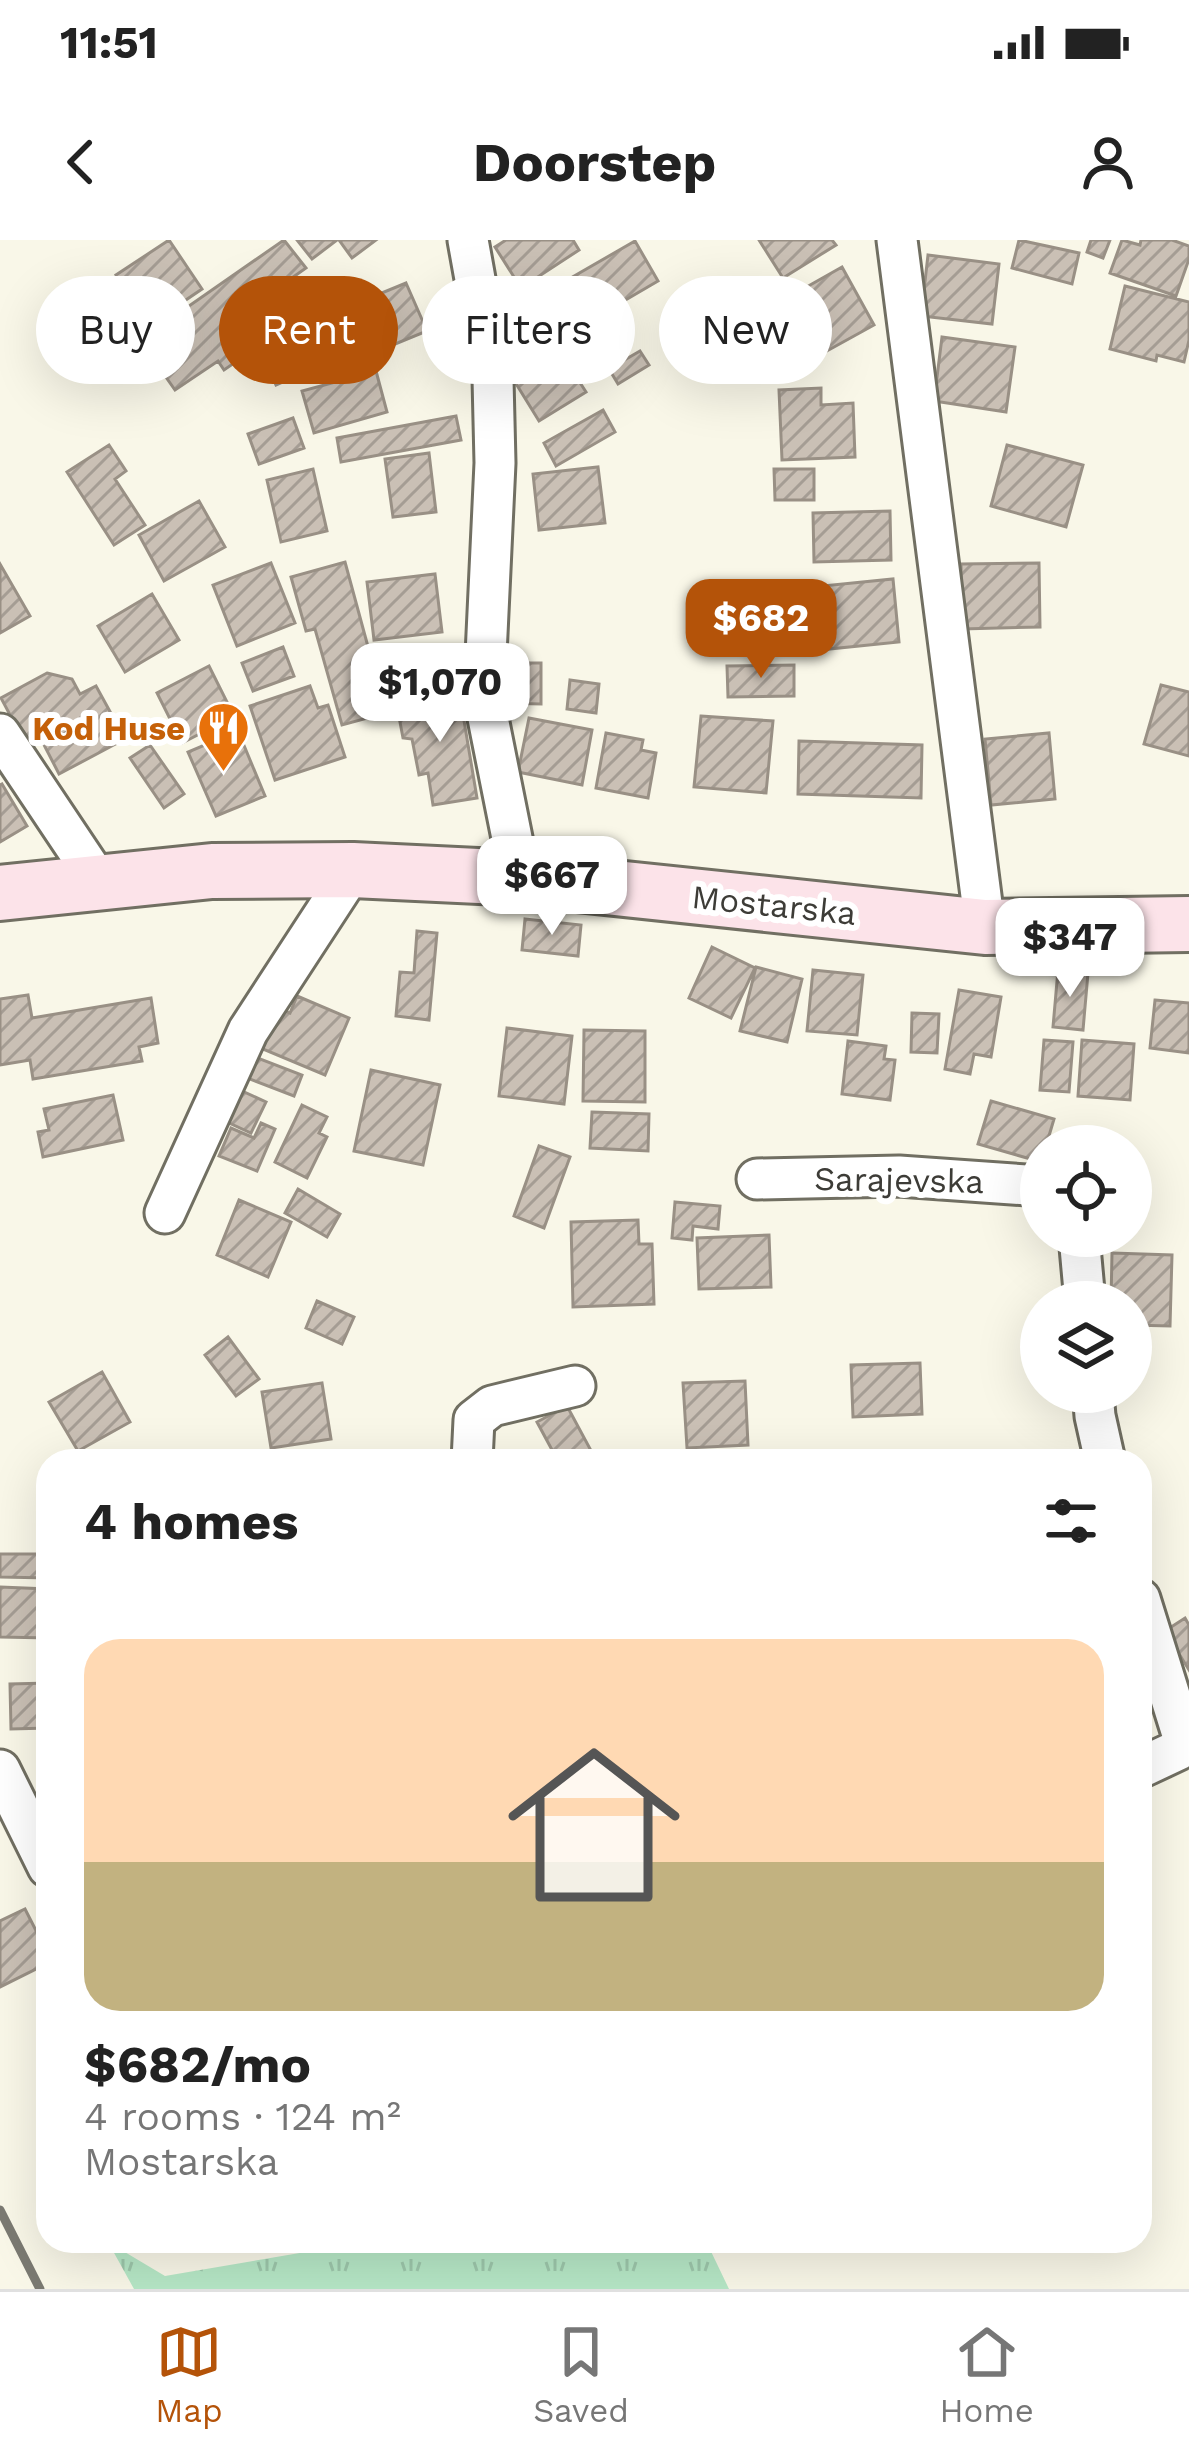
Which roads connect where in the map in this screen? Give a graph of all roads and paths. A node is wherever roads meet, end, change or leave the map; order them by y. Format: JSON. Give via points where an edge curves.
{"nodes":[{"id":1,"x":468,"y":240,"type":"edge"},
{"id":2,"x":897,"y":240,"type":"edge"},
{"id":3,"x":0,"y":734,"type":"edge"},
{"id":4,"x":353,"y":870,"type":"junction"},
{"id":5,"x":520,"y":878,"type":"junction"},
{"id":6,"x":99,"y":882,"type":"junction"},
{"id":7,"x":0,"y":893,"type":"edge"},
{"id":8,"x":1189,"y":924,"type":"edge"},
{"id":9,"x":985,"y":927,"type":"junction"},
{"id":10,"x":757,"y":1179,"type":"dead end"},
{"id":11,"x":1020,"y":1185,"type":"edge"},
{"id":12,"x":165,"y":1213,"type":"dead end"},
{"id":13,"x":575,"y":1386,"type":"dead end"},
{"id":14,"x":1095,"y":1413,"type":"edge"},
{"id":15,"x":473,"y":1449,"type":"edge"},
{"id":16,"x":1103,"y":1449,"type":"edge"},
{"id":17,"x":1152,"y":1636,"type":"edge"},
{"id":18,"x":1188,"y":1746,"type":"edge"},
{"id":19,"x":1152,"y":1762,"type":"edge"},
{"id":20,"x":0,"y":1770,"type":"edge"},
{"id":21,"x":36,"y":1843,"type":"edge"}],
"edges":[{"from":1,"to":5,"type":"street","via":[[493,380],[484,698]]},
{"from":2,"to":9,"type":"street"},
{"from":3,"to":6,"type":"street"},
{"from":4,"to":5,"type":"main road","name":"Mostarska"},
{"from":4,"to":6,"type":"main road","name":"Mostarska"},
{"from":4,"to":12,"type":"street","via":[[248,1031]]},
{"from":5,"to":9,"type":"main road","name":"Mostarska"},
{"from":6,"to":7,"type":"main road","name":"Mostarska"},
{"from":8,"to":9,"type":"main road","name":"Mostarska"},
{"from":10,"to":11,"type":"street","name":"Sarajevska"},
{"from":13,"to":15,"type":"street","via":[[482,1412]]},
{"from":14,"to":16,"type":"street"},
{"from":17,"to":18,"type":"street"},
{"from":18,"to":19,"type":"street"},
{"from":20,"to":21,"type":"street"}]}
